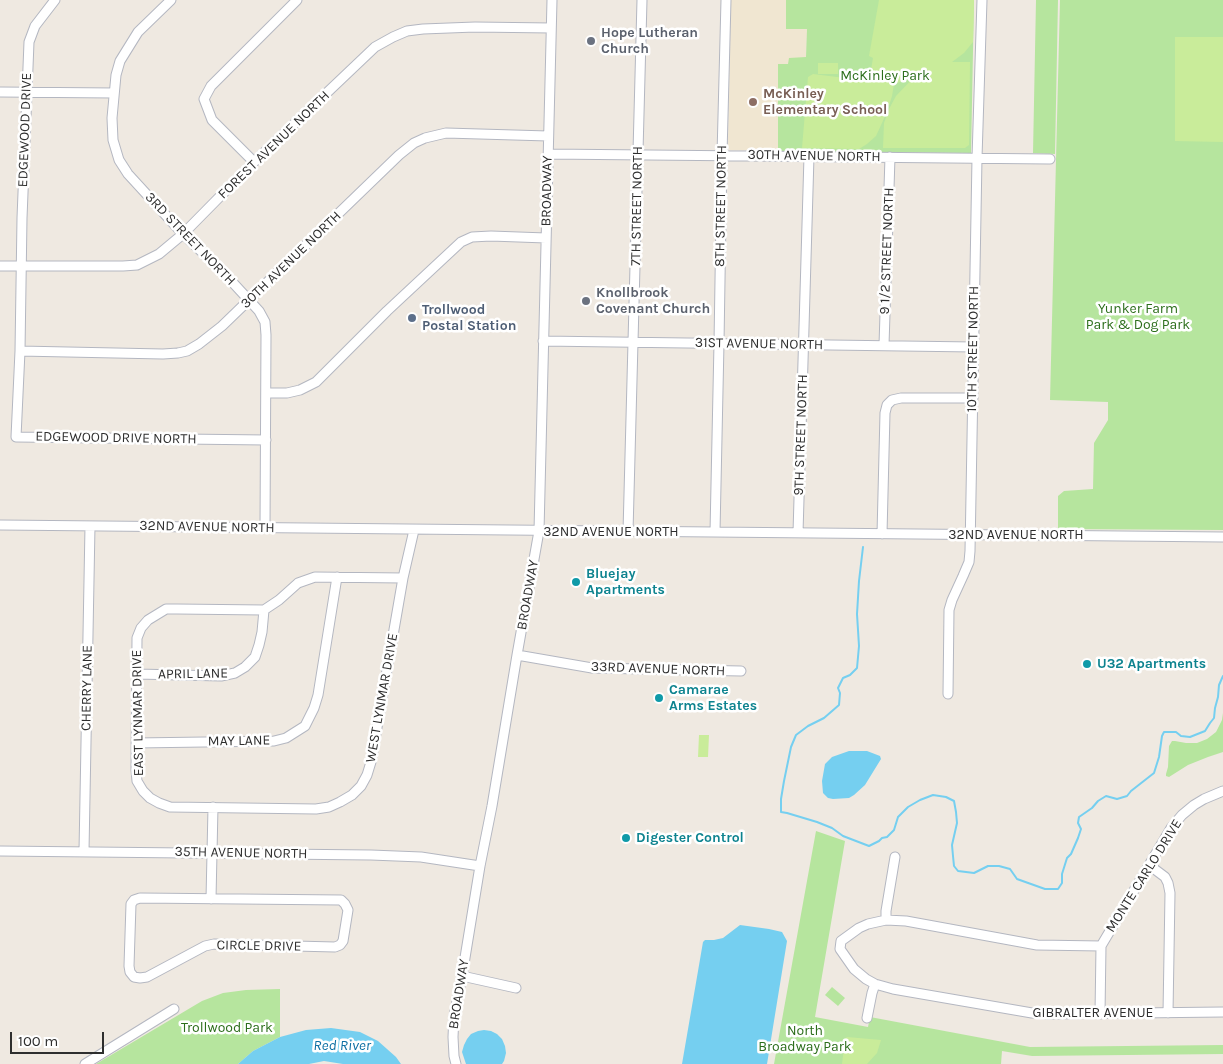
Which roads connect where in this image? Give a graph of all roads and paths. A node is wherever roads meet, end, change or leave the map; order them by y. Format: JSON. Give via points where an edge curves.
{"nodes":[{"id":1,"x":55,"y":0,"type":"edge"},
{"id":2,"x":171,"y":0,"type":"edge"},
{"id":3,"x":297,"y":0,"type":"edge"},
{"id":4,"x":552,"y":0,"type":"edge"},
{"id":5,"x":642,"y":0,"type":"edge"},
{"id":6,"x":726,"y":0,"type":"edge"},
{"id":7,"x":982,"y":0,"type":"edge"},
{"id":8,"x":551,"y":28,"type":"junction"},
{"id":9,"x":0,"y":92,"type":"edge"},
{"id":10,"x":26,"y":93,"type":"junction"},
{"id":11,"x":114,"y":93,"type":"junction"},
{"id":12,"x":548,"y":136,"type":"junction"},
{"id":13,"x":548,"y":154,"type":"junction"},
{"id":14,"x":638,"y":154,"type":"junction"},
{"id":15,"x":722,"y":155,"type":"junction"},
{"id":16,"x":809,"y":156,"type":"junction"},
{"id":17,"x":890,"y":157,"type":"junction"},
{"id":18,"x":977,"y":158,"type":"junction"},
{"id":19,"x":1050,"y":159,"type":"dead end"},
{"id":20,"x":254,"y":162,"type":"junction"},
{"id":21,"x":183,"y":234,"type":"junction"},
{"id":22,"x":546,"y":238,"type":"junction"},
{"id":23,"x":0,"y":266,"type":"edge"},
{"id":24,"x":22,"y":267,"type":"junction"},
{"id":25,"x":249,"y":300,"type":"junction"},
{"id":26,"x":544,"y":341,"type":"junction"},
{"id":27,"x":634,"y":342,"type":"junction"},
{"id":28,"x":719,"y":343,"type":"junction"},
{"id":29,"x":804,"y":344,"type":"junction"},
{"id":30,"x":884,"y":345,"type":"junction"},
{"id":31,"x":974,"y":347,"type":"junction"},
{"id":32,"x":20,"y":352,"type":"junction"},
{"id":33,"x":266,"y":393,"type":"junction"},
{"id":34,"x":972,"y":398,"type":"junction"},
{"id":35,"x":266,"y":440,"type":"junction"},
{"id":36,"x":0,"y":525,"type":"edge"},
{"id":37,"x":90,"y":526,"type":"junction"},
{"id":38,"x":265,"y":528,"type":"junction"},
{"id":39,"x":414,"y":530,"type":"junction"},
{"id":40,"x":539,"y":531,"type":"junction"},
{"id":41,"x":628,"y":532,"type":"junction"},
{"id":42,"x":715,"y":532,"type":"junction"},
{"id":43,"x":798,"y":533,"type":"junction"},
{"id":44,"x":882,"y":534,"type":"junction"},
{"id":45,"x":970,"y":535,"type":"junction"},
{"id":46,"x":1223,"y":537,"type":"edge"},
{"id":47,"x":337,"y":577,"type":"junction"},
{"id":48,"x":404,"y":578,"type":"junction"},
{"id":49,"x":264,"y":610,"type":"junction"},
{"id":50,"x":517,"y":655,"type":"junction"},
{"id":51,"x":741,"y":671,"type":"dead end"},
{"id":52,"x":137,"y":674,"type":"junction"},
{"id":53,"x":948,"y":694,"type":"dead end"},
{"id":54,"x":136,"y":743,"type":"junction"},
{"id":55,"x":1223,"y":791,"type":"edge"},
{"id":56,"x":213,"y":807,"type":"junction"},
{"id":57,"x":0,"y":851,"type":"edge"},
{"id":58,"x":84,"y":851,"type":"junction"},
{"id":59,"x":212,"y":853,"type":"junction"},
{"id":60,"x":895,"y":857,"type":"dead end"},
{"id":61,"x":1149,"y":865,"type":"junction"},
{"id":62,"x":480,"y":866,"type":"junction"},
{"id":63,"x":211,"y":899,"type":"junction"},
{"id":64,"x":886,"y":920,"type":"junction"},
{"id":65,"x":1101,"y":946,"type":"junction"},
{"id":66,"x":462,"y":976,"type":"junction"},
{"id":67,"x":875,"y":984,"type":"junction"},
{"id":68,"x":516,"y":988,"type":"dead end"},
{"id":69,"x":174,"y":1009,"type":"dead end"},
{"id":70,"x":1223,"y":1012,"type":"edge"},
{"id":71,"x":1168,"y":1013,"type":"junction"},
{"id":72,"x":1100,"y":1014,"type":"junction"},
{"id":73,"x":867,"y":1018,"type":"dead end"},
{"id":74,"x":85,"y":1064,"type":"edge"},
{"id":75,"x":456,"y":1064,"type":"edge"}],
"edges":[{"from":1,"to":10,"type":"street","name":"EDGEWOOD DRIVE","via":[[35,26],[29,42]]},
{"from":2,"to":11,"type":"street","name":"3RD STREET NORTH","via":[[138,32],[120,61]]},
{"from":3,"to":20,"type":"street","via":[[211,86],[204,99],[212,120]]},
{"from":4,"to":8,"type":"street","name":"BROADWAY"},
{"from":5,"to":14,"type":"street","name":"7TH STREET NORTH"},
{"from":6,"to":15,"type":"street","name":"8TH STREET NORTH"},
{"from":7,"to":18,"type":"street","name":"10TH STREET NORTH"},
{"from":8,"to":12,"type":"street","name":"BROADWAY"},
{"from":8,"to":20,"type":"street","name":"FOREST AVENUE NORTH","via":[[422,29],[393,37],[375,47]]},
{"from":9,"to":10,"type":"street"},
{"from":10,"to":11,"type":"street"},
{"from":10,"to":24,"type":"street","name":"EDGEWOOD DRIVE"},
{"from":11,"to":21,"type":"street","name":"3RD STREET NORTH","via":[[113,140],[119,160]]},
{"from":12,"to":13,"type":"street","name":"BROADWAY"},
{"from":12,"to":25,"type":"street","name":"30TH AVENUE NORTH","via":[[446,133],[414,143]]},
{"from":13,"to":14,"type":"street","name":"30TH AVENUE NORTH"},
{"from":13,"to":22,"type":"street","name":"BROADWAY"},
{"from":14,"to":15,"type":"street","name":"30TH AVENUE NORTH"},
{"from":14,"to":27,"type":"street","name":"7TH STREET NORTH"},
{"from":15,"to":16,"type":"street","name":"30TH AVENUE NORTH"},
{"from":15,"to":28,"type":"street","name":"8TH STREET NORTH"},
{"from":16,"to":17,"type":"street","name":"30TH AVENUE NORTH"},
{"from":16,"to":29,"type":"street","name":"9TH STREET NORTH"},
{"from":17,"to":18,"type":"street","name":"30TH AVENUE NORTH"},
{"from":17,"to":30,"type":"street","name":"9 1/2 STREET NORTH"},
{"from":18,"to":19,"type":"street","name":"30TH AVENUE NORTH"},
{"from":18,"to":31,"type":"street","name":"10TH STREET NORTH"},
{"from":20,"to":21,"type":"street","name":"FOREST AVENUE NORTH"},
{"from":21,"to":24,"type":"street","name":"FOREST AVENUE NORTH","via":[[158,254],[137,265]]},
{"from":21,"to":25,"type":"street","name":"3RD STREET NORTH"},
{"from":22,"to":26,"type":"street","name":"BROADWAY"},
{"from":22,"to":33,"type":"street","via":[[484,236],[461,242],[316,382],[300,390]]},
{"from":23,"to":24,"type":"street","name":"FOREST AVENUE NORTH"},
{"from":24,"to":32,"type":"street","name":"EDGEWOOD DRIVE NORTH"},
{"from":25,"to":32,"type":"street","name":"30TH AVENUE NORTH","via":[[222,326],[187,351]]},
{"from":25,"to":33,"type":"street","name":"3RD STREET NORTH","via":[[265,322]]},
{"from":26,"to":27,"type":"street","name":"31ST AVENUE NORTH"},
{"from":26,"to":40,"type":"street","name":"BROADWAY"},
{"from":27,"to":28,"type":"street","name":"31ST AVENUE NORTH"},
{"from":27,"to":41,"type":"street","name":"7TH STREET NORTH"},
{"from":28,"to":29,"type":"street","name":"31ST AVENUE NORTH"},
{"from":28,"to":42,"type":"street","name":"8TH STREET NORTH"},
{"from":29,"to":30,"type":"street","name":"31ST AVENUE NORTH"},
{"from":29,"to":43,"type":"street","name":"9TH STREET NORTH"},
{"from":30,"to":31,"type":"street","name":"31ST AVENUE NORTH"},
{"from":31,"to":34,"type":"street","name":"10TH STREET NORTH"},
{"from":32,"to":35,"type":"street","name":"EDGEWOOD DRIVE NORTH","via":[[16,437]]},
{"from":33,"to":35,"type":"street","name":"3RD STREET NORTH"},
{"from":34,"to":44,"type":"street","via":[[901,398],[887,405]]},
{"from":34,"to":45,"type":"street","name":"10TH STREET NORTH"},
{"from":35,"to":38,"type":"street","name":"3RD STREET NORTH"},
{"from":36,"to":37,"type":"street","name":"32ND AVENUE NORTH"},
{"from":37,"to":38,"type":"street","name":"32ND AVENUE NORTH"},
{"from":37,"to":58,"type":"street","name":"CHERRY LANE"},
{"from":38,"to":39,"type":"street","name":"32ND AVENUE NORTH"},
{"from":39,"to":40,"type":"street","name":"32ND AVENUE NORTH"},
{"from":39,"to":48,"type":"street","name":"WEST LYNMAR DRIVE"},
{"from":40,"to":41,"type":"street","name":"32ND AVENUE NORTH"},
{"from":40,"to":50,"type":"street","name":"BROADWAY"},
{"from":41,"to":42,"type":"street","name":"32ND AVENUE NORTH"},
{"from":42,"to":43,"type":"street","name":"32ND AVENUE NORTH"},
{"from":43,"to":44,"type":"street","name":"32ND AVENUE NORTH"},
{"from":44,"to":45,"type":"street","name":"32ND AVENUE NORTH"},
{"from":45,"to":46,"type":"street","name":"32ND AVENUE NORTH"},
{"from":45,"to":53,"type":"street","name":"10TH STREET NORTH","via":[[969,562],[949,610]]},
{"from":47,"to":48,"type":"street"},
{"from":47,"to":49,"type":"street","via":[[315,577],[298,583]]},
{"from":47,"to":54,"type":"street","name":"MAY LANE","via":[[318,695],[305,726],[286,738],[274,741]]},
{"from":48,"to":56,"type":"street","name":"WEST LYNMAR DRIVE","via":[[371,762],[361,786],[340,802],[316,809]]},
{"from":49,"to":52,"type":"street","name":"APRIL LANE","via":[[255,657],[235,674]]},
{"from":49,"to":52,"type":"street","name":"EAST LYNMAR DRIVE","via":[[166,610],[148,620],[137,638]]},
{"from":50,"to":51,"type":"street","name":"33RD AVENUE NORTH","via":[[592,668]]},
{"from":50,"to":62,"type":"street","name":"BROADWAY"},
{"from":52,"to":54,"type":"street","name":"EAST LYNMAR DRIVE"},
{"from":54,"to":56,"type":"street","name":"EAST LYNMAR DRIVE","via":[[137,781],[150,798],[170,806]]},
{"from":55,"to":61,"type":"street","name":"MONTE CARLO DRIVE","via":[[1204,799],[1182,815]]},
{"from":56,"to":59,"type":"street"},
{"from":57,"to":58,"type":"street","name":"35TH AVENUE NORTH"},
{"from":58,"to":59,"type":"street","name":"35TH AVENUE NORTH"},
{"from":59,"to":62,"type":"street","name":"35TH AVENUE NORTH","via":[[422,857]]},
{"from":59,"to":63,"type":"street"},
{"from":60,"to":64,"type":"street"},
{"from":61,"to":65,"type":"street","name":"MONTE CARLO DRIVE"},
{"from":61,"to":71,"type":"street","via":[[1164,877],[1170,893]]},
{"from":62,"to":66,"type":"street","name":"BROADWAY"},
{"from":63,"to":63,"type":"street","name":"CIRCLE DRIVE","via":[[134,900],[131,904],[130,972],[134,977],[147,977],[214,944],[336,947],[343,941],[348,910],[341,900]]},
{"from":64,"to":65,"type":"street","name":"MONTE CARLO DRIVE","via":[[1036,945]]},
{"from":64,"to":67,"type":"street","name":"MONTE CARLO DRIVE","via":[[859,928],[841,941],[840,949],[848,961]]},
{"from":65,"to":72,"type":"street"},
{"from":66,"to":68,"type":"street"},
{"from":66,"to":75,"type":"street","name":"BROADWAY","via":[[454,1016]]},
{"from":67,"to":72,"type":"street","name":"GIBRALTER AVENUE","via":[[1032,1014]]},
{"from":67,"to":73,"type":"street"},
{"from":69,"to":74,"type":"street"},
{"from":70,"to":71,"type":"street","name":"GIBRALTER AVENUE"},
{"from":71,"to":72,"type":"street","name":"GIBRALTER AVENUE"}]}
